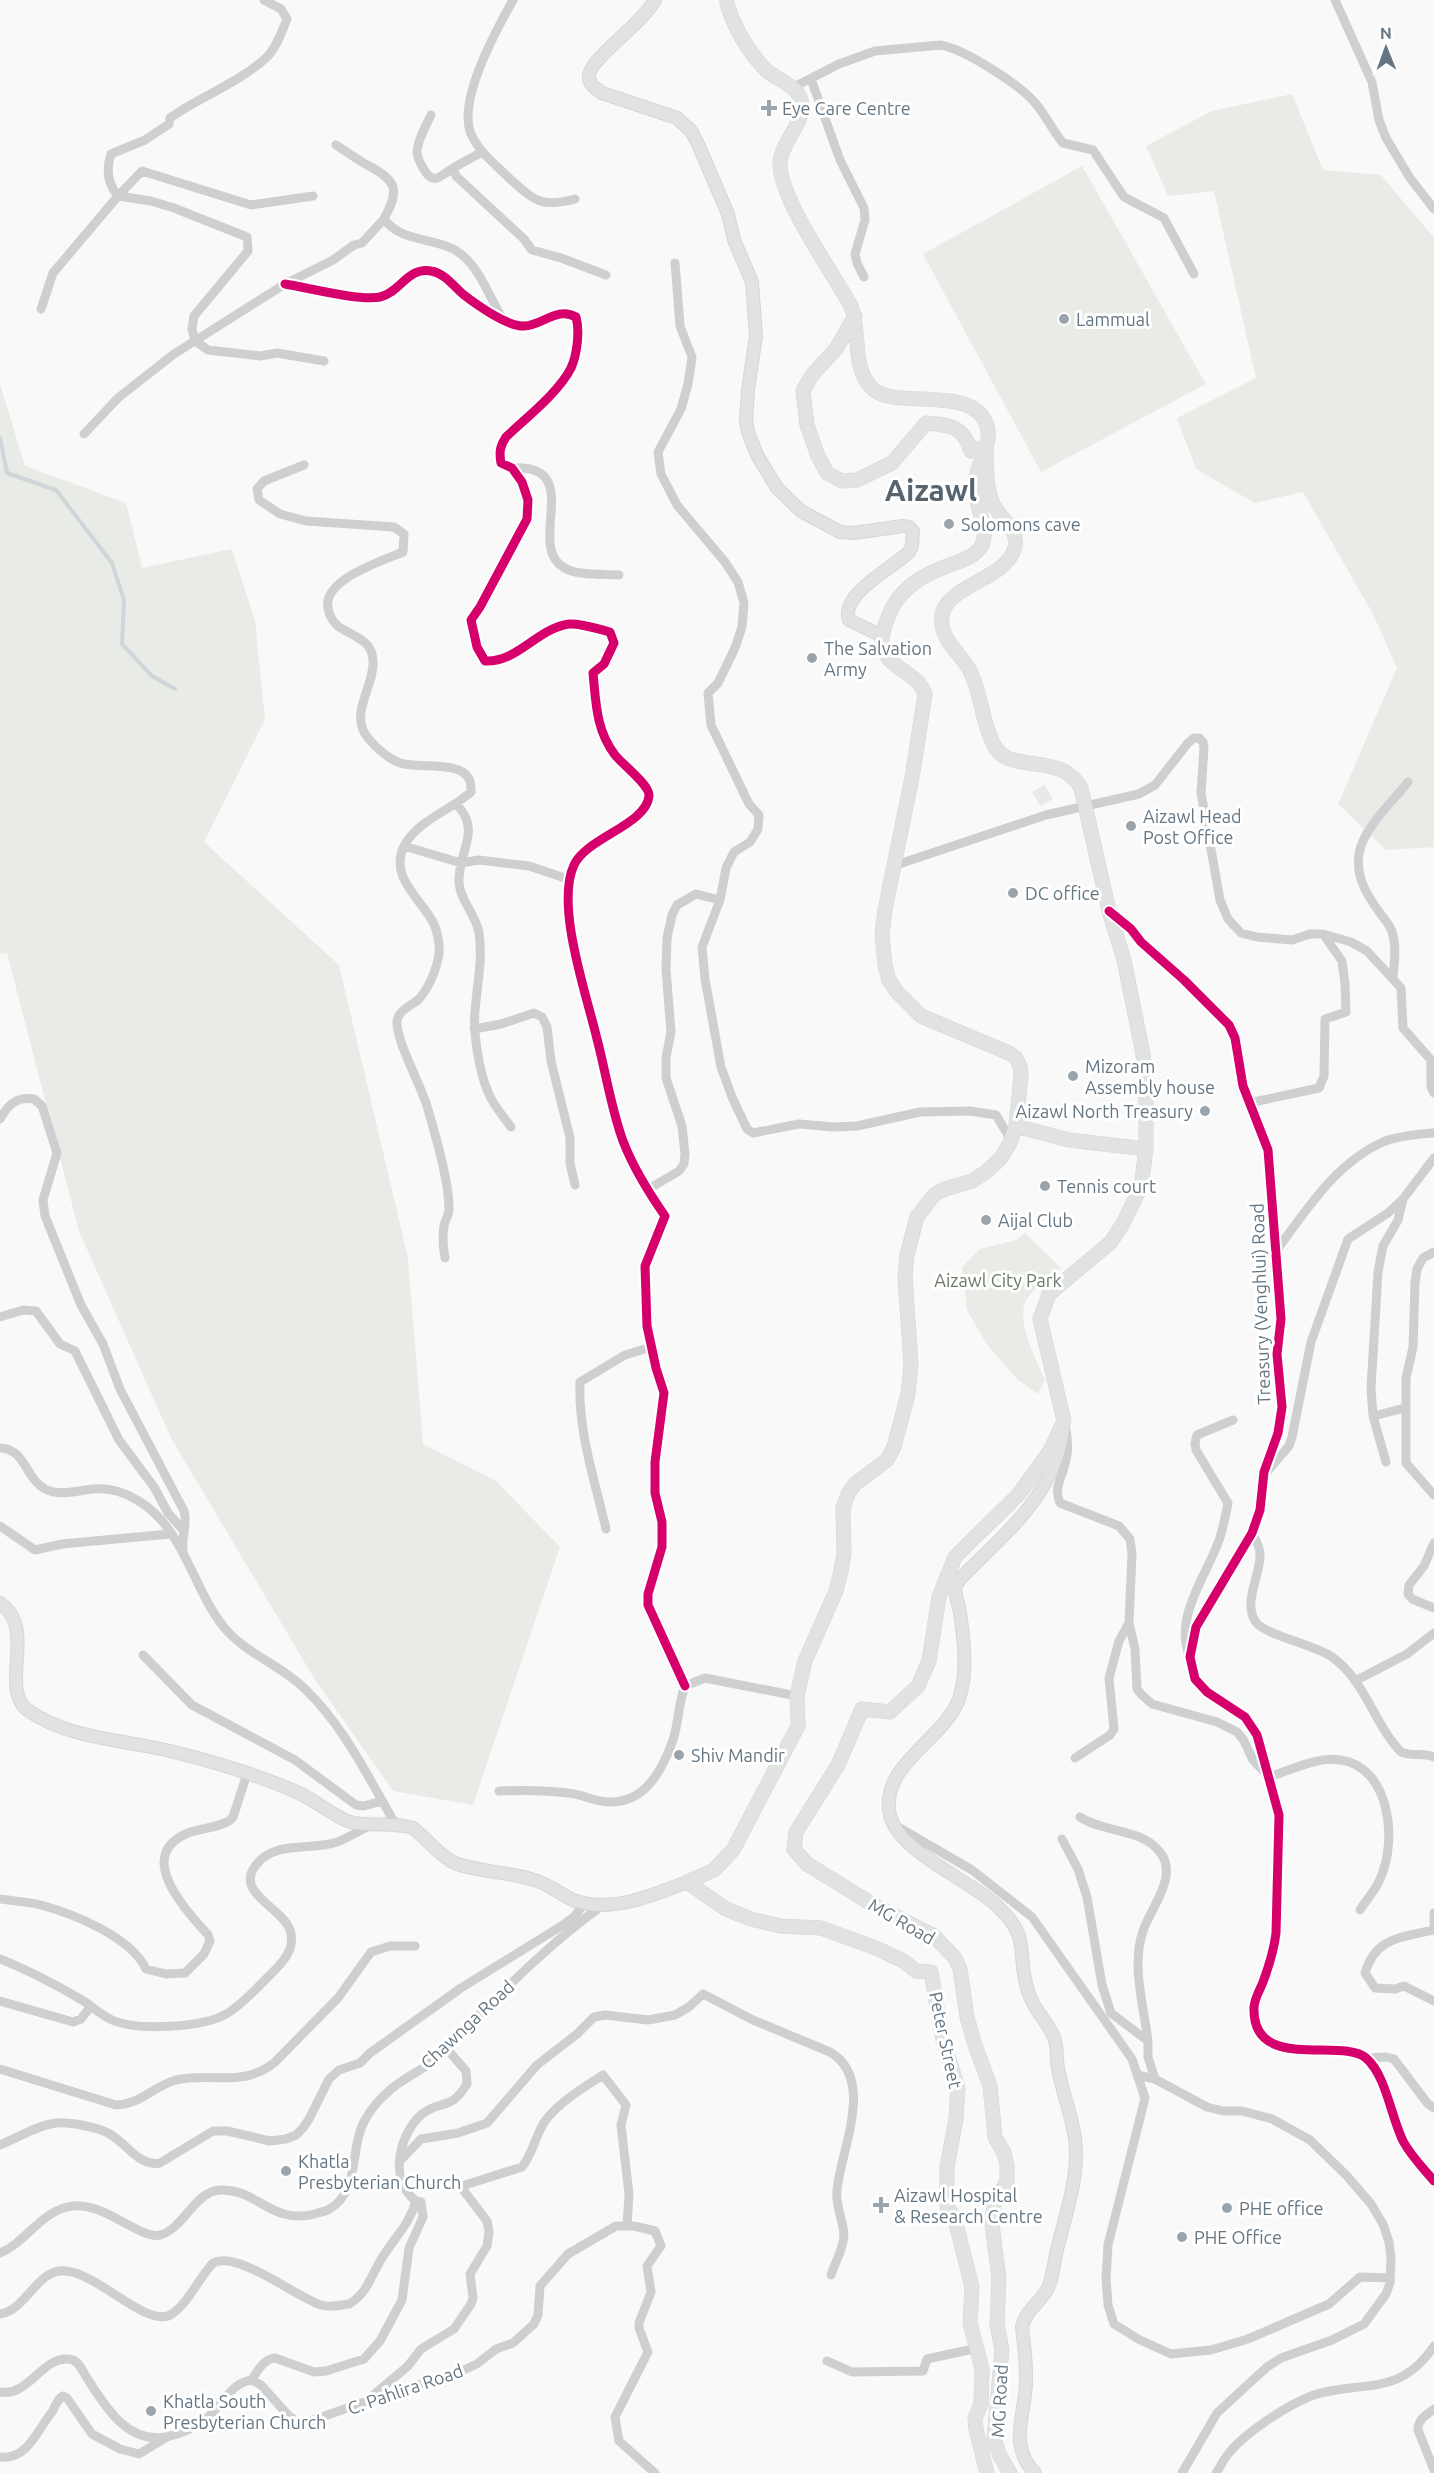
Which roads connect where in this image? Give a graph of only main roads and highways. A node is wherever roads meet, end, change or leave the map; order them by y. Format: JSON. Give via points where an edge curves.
{"nodes":[{"id":1,"x":728,"y":0,"type":"edge"},
{"id":2,"x":855,"y":316,"type":"junction"},
{"id":3,"x":986,"y":446,"type":"junction"},
{"id":4,"x":1014,"y":1133,"type":"junction"},
{"id":5,"x":1146,"y":1149,"type":"junction"},
{"id":6,"x":987,"y":2473,"type":"edge"},
{"id":7,"x":1010,"y":2473,"type":"edge"}],
"edges":[{"from":1,"to":2,"type":"main road","via":[[737,29],[764,69],[798,93],[802,106],[784,146],[782,177],[807,232]]},
{"from":2,"to":3,"type":"main road","via":[[860,365],[870,387],[886,396],[950,401],[968,407],[984,420],[988,432]]},
{"from":2,"to":3,"type":"main road","via":[[836,350],[812,375],[803,391],[807,425],[827,473],[842,481],[857,480],[892,463],[926,423],[951,425],[967,438],[971,451]]},
{"from":3,"to":4,"type":"main road","via":[[975,482],[984,530],[982,545],[967,559],[937,570],[902,592],[882,636],[886,655],[925,694],[882,935],[889,980],[905,1002],[921,1016],[1016,1058],[1021,1075]]},
{"from":3,"to":5,"type":"main road","via":[[990,497],[1012,530],[1015,545],[998,569],[948,602],[943,619],[945,635],[971,673],[998,750],[1010,758],[1066,771],[1077,781],[1124,960],[1143,1054]]},
{"from":4,"to":5,"type":"main road"},
{"from":4,"to":6,"type":"main road","name":"Peter Street","via":[[1000,1158],[986,1172],[934,1195],[917,1217],[904,1276],[910,1365],[901,1424],[887,1460],[855,1484],[843,1508],[844,1554],[839,1581],[805,1661],[797,1696],[798,1726],[733,1850],[714,1870],[687,1882],[743,1916],[780,1926],[821,1928],[876,1948],[916,1971],[931,1971],[943,2040],[958,2088],[947,2167],[947,2206],[955,2220],[970,2275],[970,2323],[982,2382],[981,2404],[975,2418]]},
{"from":5,"to":7,"type":"main road","name":"MG Road","via":[[1141,1187],[1122,1225],[1111,1242],[1049,1294],[1040,1319],[1064,1420],[1050,1451],[1018,1494],[955,1557],[939,1597],[929,1661],[918,1686],[890,1712],[862,1709],[838,1765],[794,1840],[794,1849],[807,1864],[934,1936],[960,1969],[967,2017],[990,2086],[995,2136],[1007,2165],[1007,2181],[994,2205],[992,2224],[1002,2350],[994,2439]]}]}
